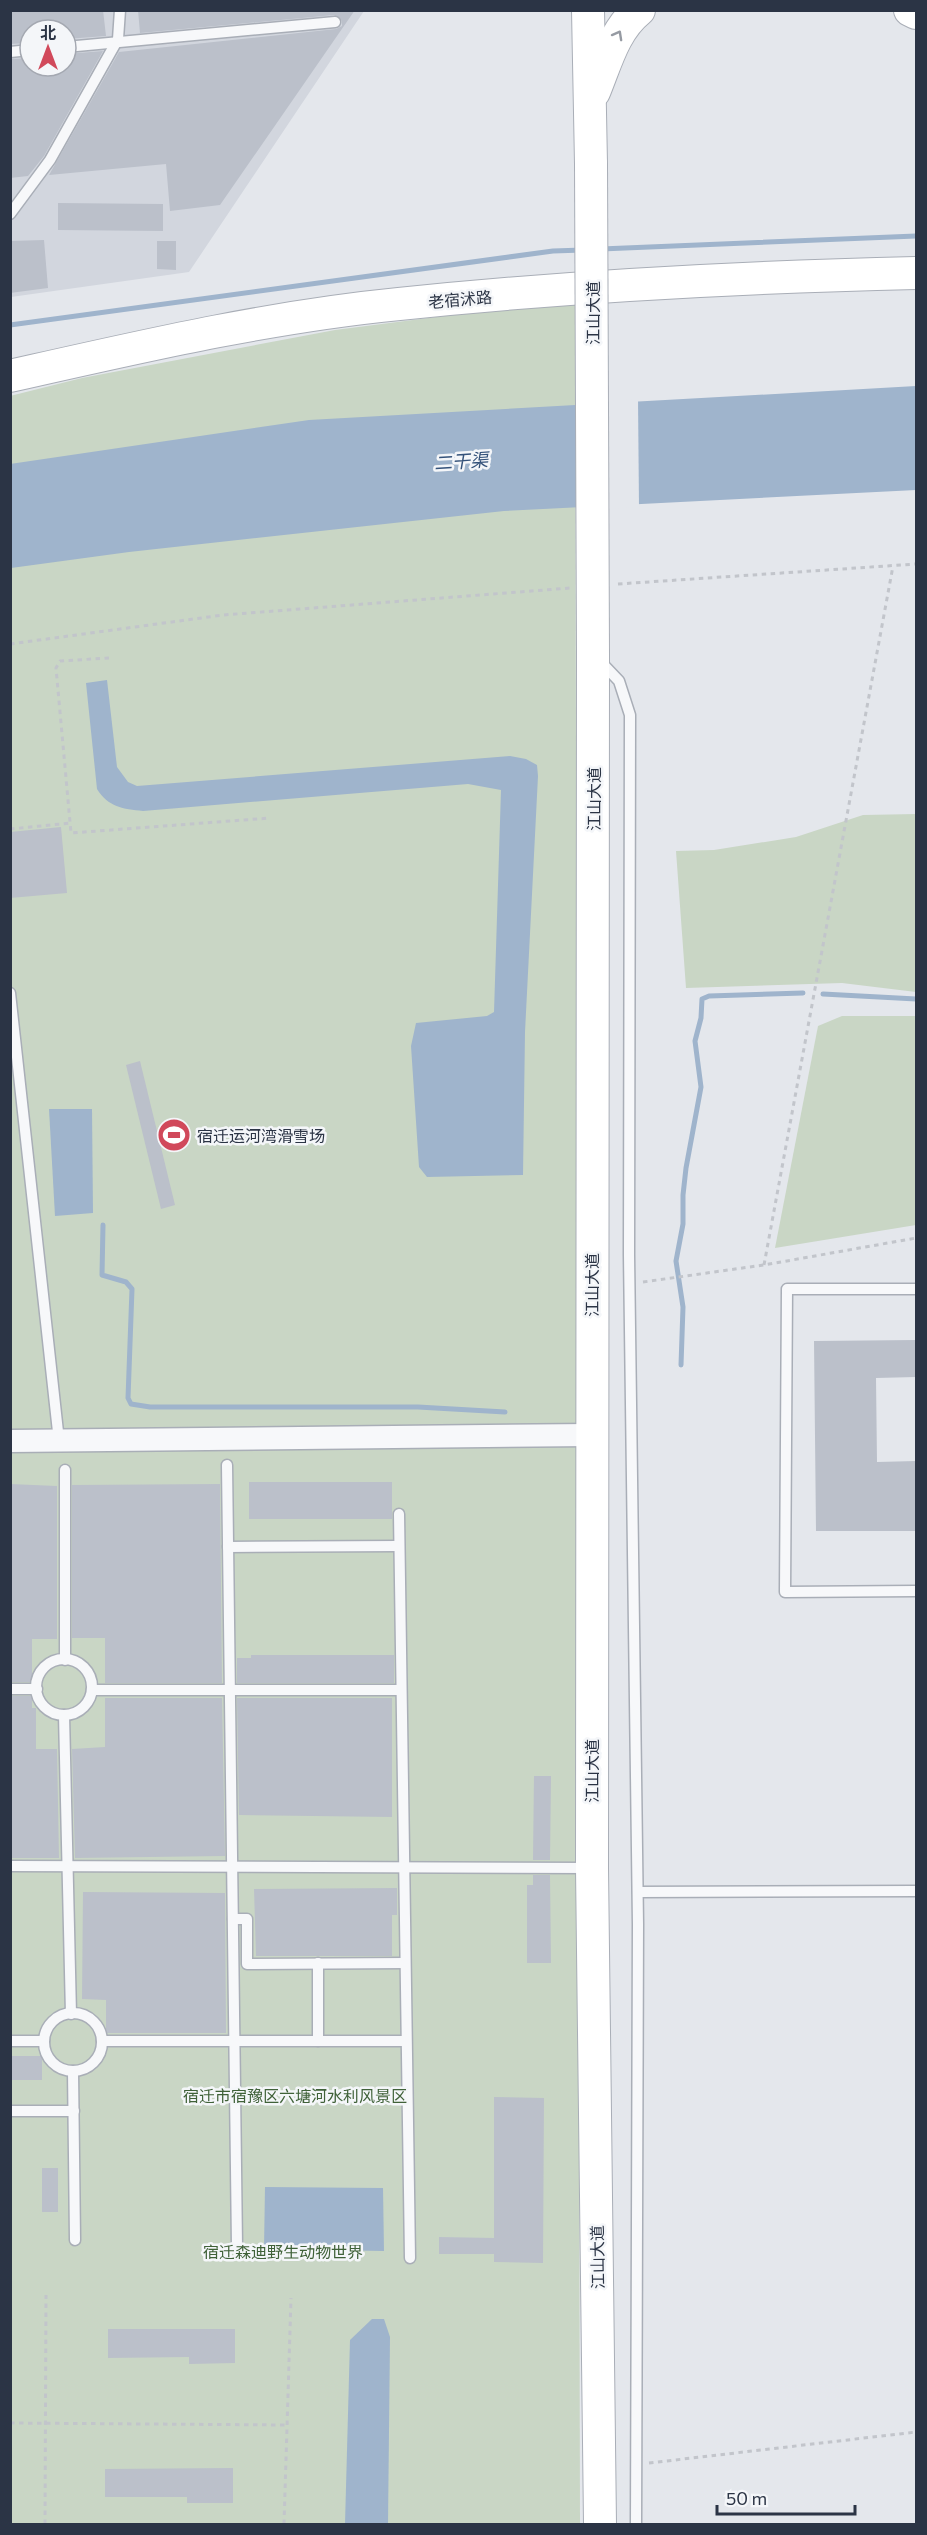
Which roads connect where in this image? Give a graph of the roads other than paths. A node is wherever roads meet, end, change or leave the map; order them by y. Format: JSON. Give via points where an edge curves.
{"nodes":[{"id":1,"x":120,"y":10,"type":"edge"},
{"id":2,"x":588,"y":10,"type":"edge"},
{"id":3,"x":594,"y":10,"type":"edge"},
{"id":4,"x":639,"y":10,"type":"edge"},
{"id":5,"x":910,"y":10,"type":"edge"},
{"id":6,"x":916,"y":13,"type":"edge"},
{"id":7,"x":335,"y":22,"type":"dead end"},
{"id":8,"x":116,"y":43,"type":"junction"},
{"id":9,"x":78,"y":46,"type":"edge"},
{"id":10,"x":588,"y":46,"type":"junction"},
{"id":11,"x":589,"y":104,"type":"junction"},
{"id":12,"x":10,"y":214,"type":"edge"},
{"id":13,"x":916,"y":273,"type":"edge"},
{"id":14,"x":10,"y":376,"type":"edge"},
{"id":15,"x":593,"y":653,"type":"junction"},
{"id":16,"x":10,"y":993,"type":"edge"},
{"id":17,"x":916,"y":1289,"type":"edge"},
{"id":18,"x":590,"y":1435,"type":"junction"},
{"id":19,"x":10,"y":1441,"type":"edge"},
{"id":20,"x":59,"y":1441,"type":"junction"},
{"id":21,"x":227,"y":1465,"type":"dead end"},
{"id":22,"x":65,"y":1470,"type":"dead end"},
{"id":23,"x":399,"y":1514,"type":"dead end"},
{"id":24,"x":399,"y":1546,"type":"junction"},
{"id":25,"x":228,"y":1547,"type":"junction"},
{"id":26,"x":916,"y":1591,"type":"edge"},
{"id":27,"x":65,"y":1660,"type":"junction"},
{"id":28,"x":10,"y":1689,"type":"edge"},
{"id":29,"x":37,"y":1689,"type":"junction"},
{"id":30,"x":92,"y":1690,"type":"junction"},
{"id":31,"x":230,"y":1690,"type":"junction"},
{"id":32,"x":401,"y":1690,"type":"junction"},
{"id":33,"x":64,"y":1715,"type":"junction"},
{"id":34,"x":10,"y":1866,"type":"edge"},
{"id":35,"x":68,"y":1866,"type":"junction"},
{"id":36,"x":232,"y":1866,"type":"junction"},
{"id":37,"x":404,"y":1866,"type":"junction"},
{"id":38,"x":592,"y":1868,"type":"junction"},
{"id":39,"x":916,"y":1891,"type":"edge"},
{"id":40,"x":638,"y":1892,"type":"junction"},
{"id":41,"x":233,"y":1919,"type":"junction"},
{"id":42,"x":318,"y":1963,"type":"junction"},
{"id":43,"x":405,"y":1963,"type":"junction"},
{"id":44,"x":71,"y":2014,"type":"junction"},
{"id":45,"x":10,"y":2041,"type":"edge"},
{"id":46,"x":44,"y":2041,"type":"junction"},
{"id":47,"x":102,"y":2042,"type":"junction"},
{"id":48,"x":235,"y":2042,"type":"junction"},
{"id":49,"x":318,"y":2042,"type":"junction"},
{"id":50,"x":406,"y":2042,"type":"junction"},
{"id":51,"x":73,"y":2071,"type":"junction"},
{"id":52,"x":10,"y":2111,"type":"edge"},
{"id":53,"x":74,"y":2111,"type":"junction"},
{"id":54,"x":75,"y":2240,"type":"dead end"},
{"id":55,"x":237,"y":2246,"type":"dead end"},
{"id":56,"x":410,"y":2258,"type":"dead end"},
{"id":57,"x":600,"y":2524,"type":"edge"},
{"id":58,"x":636,"y":2524,"type":"edge"}],
"edges":[{"from":1,"to":8,"type":"lane"},
{"from":2,"to":10,"type":"main road","name":"江山大道"},
{"from":3,"to":10,"type":"main road","name":"江山大道"},
{"from":11,"to":4,"type":"main road","one_way":true,"via":[[615,39]]},
{"from":5,"to":6,"type":"main road"},
{"from":7,"to":8,"type":"lane"},
{"from":8,"to":9,"type":"lane"},
{"from":8,"to":12,"type":"lane","via":[[50,160]]},
{"from":10,"to":11,"type":"main road","name":"江山大道"},
{"from":11,"to":15,"type":"main road","name":"江山大道","bridge":true},
{"from":13,"to":14,"type":"main road","name":"老宿沭路","via":[[650,283],[397,304],[189,335]]},
{"from":15,"to":18,"type":"main road","name":"江山大道"},
{"from":15,"to":40,"type":"lane","via":[[619,681],[630,715],[630,1284]]},
{"from":16,"to":20,"type":"lane"},
{"from":17,"to":26,"type":"lane","via":[[787,1289],[785,1592]]},
{"from":18,"to":20,"type":"street"},
{"from":18,"to":38,"type":"main road","name":"江山大道"},
{"from":19,"to":20,"type":"street"},
{"from":21,"to":25,"type":"lane"},
{"from":22,"to":27,"type":"lane"},
{"from":23,"to":24,"type":"lane"},
{"from":24,"to":25,"type":"lane"},
{"from":24,"to":32,"type":"lane"},
{"from":25,"to":31,"type":"lane"},
{"from":27,"to":29,"type":"lane","via":[[44,1668]]},
{"from":27,"to":30,"type":"lane","via":[[85,1669]]},
{"from":28,"to":29,"type":"lane"},
{"from":29,"to":33,"type":"lane","via":[[46,1709]]},
{"from":30,"to":31,"type":"lane"},
{"from":30,"to":33,"type":"lane","via":[[81,1709]]},
{"from":31,"to":32,"type":"lane"},
{"from":31,"to":36,"type":"lane"},
{"from":32,"to":37,"type":"lane"},
{"from":33,"to":35,"type":"lane"},
{"from":34,"to":35,"type":"lane"},
{"from":35,"to":36,"type":"lane"},
{"from":35,"to":44,"type":"lane"},
{"from":36,"to":37,"type":"lane"},
{"from":36,"to":41,"type":"lane"},
{"from":37,"to":38,"type":"lane"},
{"from":37,"to":43,"type":"lane"},
{"from":38,"to":57,"type":"main road","name":"江山大道"},
{"from":39,"to":40,"type":"lane"},
{"from":40,"to":58,"type":"lane"},
{"from":41,"to":42,"type":"lane","via":[[247,1919],[247,1964]]},
{"from":41,"to":48,"type":"lane"},
{"from":42,"to":43,"type":"lane"},
{"from":42,"to":49,"type":"lane"},
{"from":43,"to":50,"type":"lane"},
{"from":44,"to":46,"type":"lane","via":[[53,2021]]},
{"from":44,"to":47,"type":"lane","via":[[89,2018],[100,2032]]},
{"from":45,"to":46,"type":"lane"},
{"from":46,"to":51,"type":"lane","via":[[48,2057],[55,2065]]},
{"from":47,"to":48,"type":"lane"},
{"from":47,"to":51,"type":"lane","via":[[97,2059],[82,2070]]},
{"from":48,"to":49,"type":"lane"},
{"from":48,"to":55,"type":"lane"},
{"from":49,"to":50,"type":"lane"},
{"from":50,"to":56,"type":"lane"},
{"from":51,"to":53,"type":"lane"},
{"from":52,"to":53,"type":"lane"},
{"from":53,"to":54,"type":"lane"}]}
